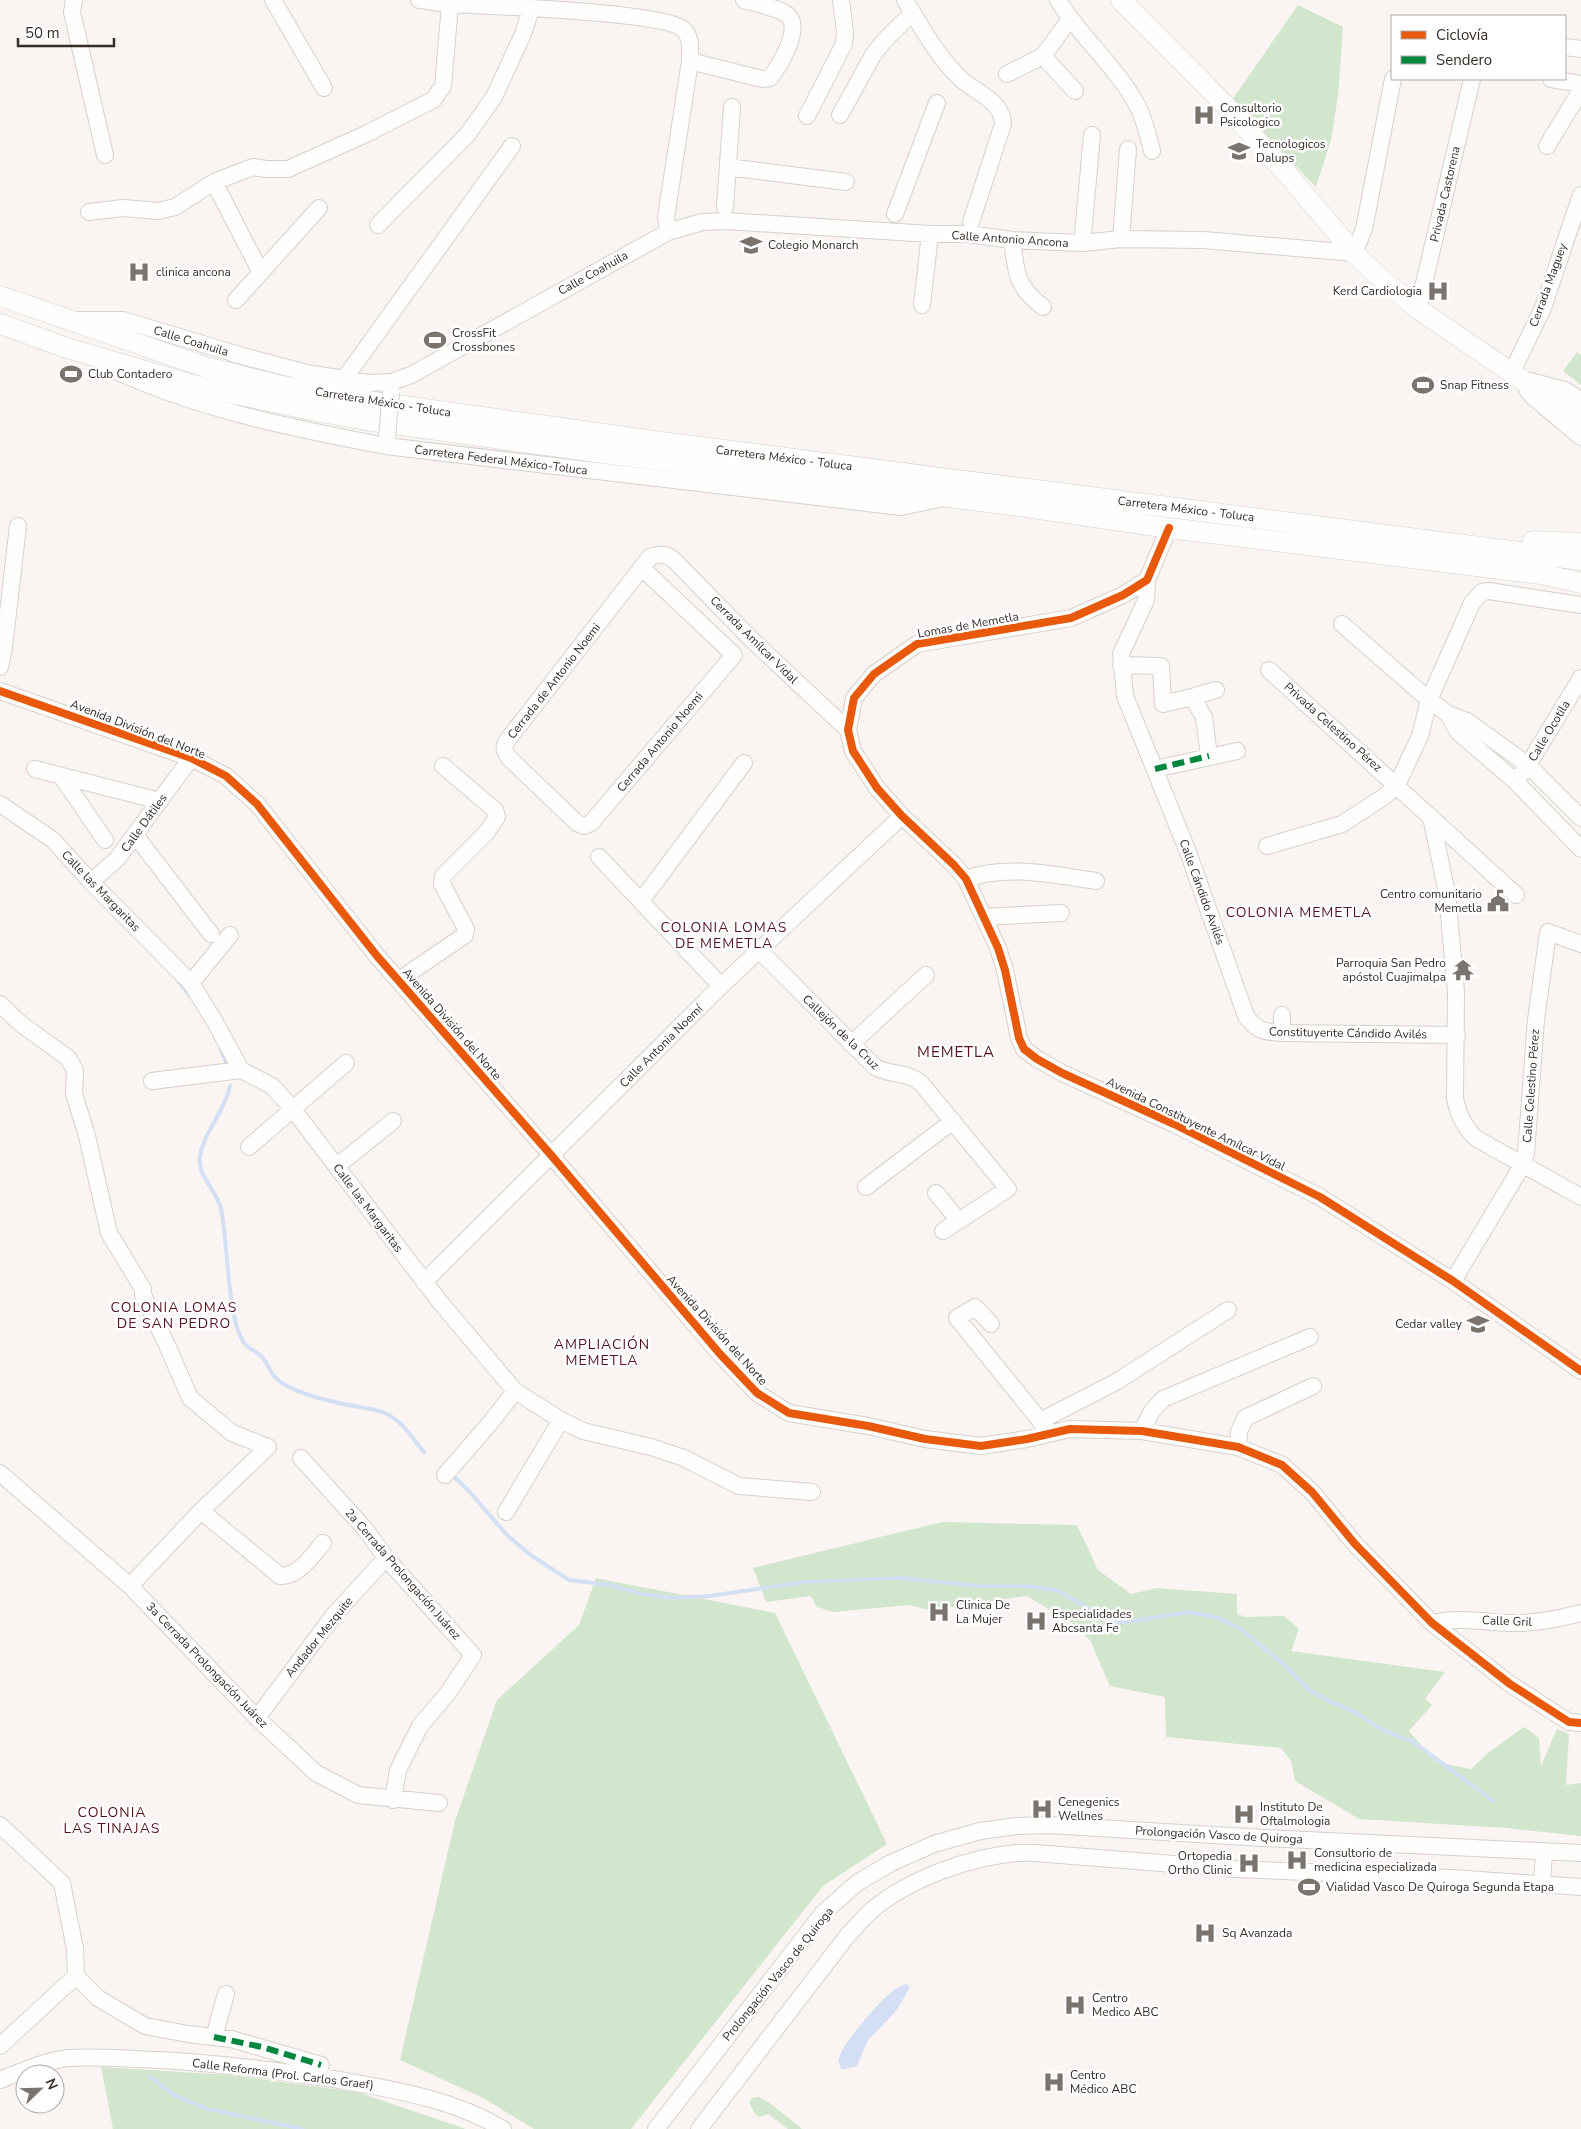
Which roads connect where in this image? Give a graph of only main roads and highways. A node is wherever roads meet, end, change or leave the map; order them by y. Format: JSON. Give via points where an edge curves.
{"nodes":[{"id":1,"x":1122,"y":0,"type":"edge"},
{"id":2,"x":0,"y":296,"type":"edge"},
{"id":3,"x":0,"y":324,"type":"edge"},
{"id":4,"x":1581,"y":420,"type":"edge"},
{"id":5,"x":1446,"y":542,"type":"junction"},
{"id":6,"x":1581,"y":543,"type":"edge"},
{"id":7,"x":1581,"y":560,"type":"edge"},
{"id":8,"x":1581,"y":583,"type":"edge"}],
"edges":[{"from":1,"to":4,"type":"main road","via":[[1227,106],[1354,253],[1378,276],[1418,309]]},
{"from":2,"to":5,"type":"main road","name":"Carretera México - Toluca","via":[[205,367],[282,386],[360,400]]},
{"from":3,"to":8,"type":"main road","name":"Carretera México - Toluca","via":[[67,348],[197,386],[425,429],[1541,574]]},
{"from":5,"to":6,"type":"main road"},
{"from":5,"to":7,"type":"main road","name":"Carretera México - Toluca"}]}
